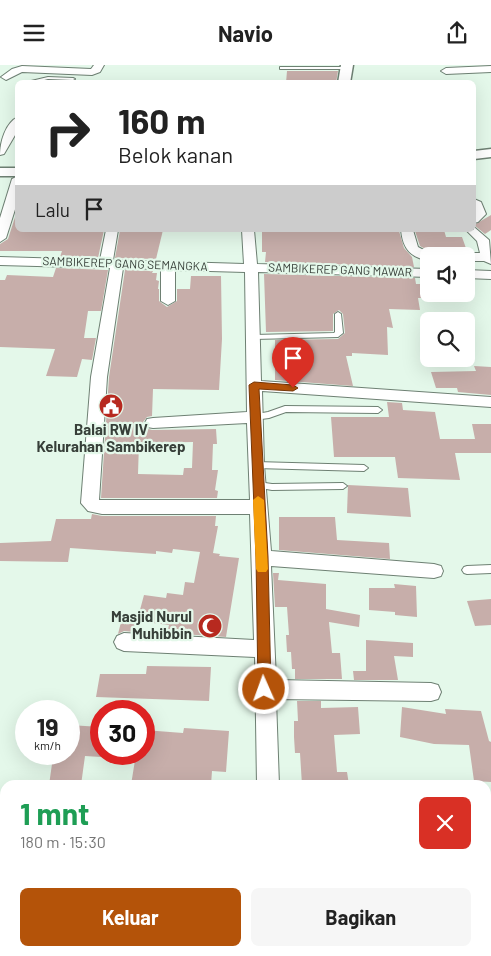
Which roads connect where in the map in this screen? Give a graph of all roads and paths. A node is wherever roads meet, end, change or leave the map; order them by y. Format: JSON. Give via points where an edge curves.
{"nodes":[{"id":1,"x":99,"y":65,"type":"edge"},
{"id":2,"x":42,"y":67,"type":"edge"},
{"id":3,"x":346,"y":67,"type":"edge"},
{"id":4,"x":282,"y":68,"type":"dead end"},
{"id":5,"x":491,"y":69,"type":"edge"},
{"id":6,"x":446,"y":71,"type":"dead end"},
{"id":7,"x":3,"y":77,"type":"edge"},
{"id":8,"x":73,"y":79,"type":"dead end"},
{"id":9,"x":19,"y":80,"type":"edge"},
{"id":10,"x":39,"y":80,"type":"edge"},
{"id":11,"x":344,"y":80,"type":"edge"},
{"id":12,"x":15,"y":125,"type":"edge"},
{"id":13,"x":476,"y":151,"type":"edge"},
{"id":14,"x":0,"y":152,"type":"edge"},
{"id":15,"x":491,"y":153,"type":"edge"},
{"id":16,"x":476,"y":155,"type":"edge"},
{"id":17,"x":0,"y":172,"type":"edge"},
{"id":18,"x":15,"y":172,"type":"edge"},
{"id":19,"x":15,"y":185,"type":"edge"},
{"id":20,"x":476,"y":204,"type":"edge"},
{"id":21,"x":5,"y":205,"type":"edge"},
{"id":22,"x":476,"y":217,"type":"edge"},
{"id":23,"x":112,"y":232,"type":"edge"},
{"id":24,"x":248,"y":232,"type":"edge"},
{"id":25,"x":407,"y":232,"type":"edge"},
{"id":26,"x":474,"y":232,"type":"edge"},
{"id":27,"x":0,"y":238,"type":"edge"},
{"id":28,"x":420,"y":254,"type":"edge"},
{"id":29,"x":475,"y":257,"type":"edge"},
{"id":30,"x":489,"y":258,"type":"edge"},
{"id":31,"x":0,"y":261,"type":"edge"},
{"id":32,"x":112,"y":263,"type":"junction"},
{"id":33,"x":168,"y":265,"type":"junction"},
{"id":34,"x":251,"y":268,"type":"junction"},
{"id":35,"x":420,"y":273,"type":"edge"},
{"id":36,"x":475,"y":274,"type":"edge"},
{"id":37,"x":491,"y":275,"type":"edge"},
{"id":38,"x":168,"y":301,"type":"dead end"},
{"id":39,"x":338,"y":314,"type":"dead end"},
{"id":40,"x":252,"y":337,"type":"junction"},
{"id":41,"x":254,"y":385,"type":"junction"},
{"id":42,"x":491,"y":402,"type":"edge"},
{"id":43,"x":378,"y":410,"type":"dead end"},
{"id":44,"x":254,"y":417,"type":"junction"},
{"id":45,"x":153,"y":423,"type":"dead end"},
{"id":46,"x":256,"y":465,"type":"junction"},
{"id":47,"x":364,"y":468,"type":"dead end"},
{"id":48,"x":258,"y":485,"type":"junction"},
{"id":49,"x":343,"y":487,"type":"dead end"},
{"id":50,"x":259,"y":507,"type":"junction"},
{"id":51,"x":262,"y":557,"type":"junction"},
{"id":52,"x":491,"y":569,"type":"edge"},
{"id":53,"x":467,"y":570,"type":"dead end"},
{"id":54,"x":434,"y":571,"type":"dead end"},
{"id":55,"x":124,"y":642,"type":"dead end"},
{"id":56,"x":263,"y":649,"type":"junction"},
{"id":57,"x":264,"y":689,"type":"junction"},
{"id":58,"x":431,"y":692,"type":"dead end"},
{"id":59,"x":268,"y":780,"type":"edge"}],
"edges":[{"from":1,"to":2,"type":"street","via":[[92,72]]},
{"from":2,"to":7,"type":"street","via":[[22,69]]},
{"from":3,"to":4,"type":"lane"},
{"from":3,"to":11,"type":"street"},
{"from":5,"to":6,"type":"street"},
{"from":7,"to":9,"type":"street"},
{"from":8,"to":10,"type":"lane"},
{"from":12,"to":14,"type":"street"},
{"from":13,"to":15,"type":"street"},
{"from":15,"to":16,"type":"street"},
{"from":17,"to":18,"type":"street"},
{"from":19,"to":21,"type":"street"},
{"from":20,"to":22,"type":"street","via":[[480,214]]},
{"from":21,"to":27,"type":"street"},
{"from":23,"to":32,"type":"street"},
{"from":24,"to":34,"type":"street"},
{"from":25,"to":28,"type":"street","via":[[408,246]]},
{"from":26,"to":30,"type":"street","via":[[483,240]]},
{"from":29,"to":30,"type":"street"},
{"from":31,"to":32,"type":"street","name":"SAMBIKEREP GANG SEMANGKA"},
{"from":32,"to":33,"type":"street","name":"SAMBIKEREP GANG SEMANGKA"},
{"from":32,"to":50,"type":"street","via":[[99,377],[90,503],[102,507]]},
{"from":33,"to":34,"type":"street","name":"SAMBIKEREP GANG SEMANGKA"},
{"from":33,"to":38,"type":"street"},
{"from":34,"to":35,"type":"street","name":"SAMBIKEREP GANG MAWAR"},
{"from":34,"to":40,"type":"street"},
{"from":36,"to":37,"type":"street"},
{"from":39,"to":40,"type":"lane","via":[[339,333],[336,335]]},
{"from":40,"to":41,"type":"street"},
{"from":41,"to":42,"type":"street"},
{"from":41,"to":44,"type":"street"},
{"from":43,"to":44,"type":"lane","via":[[285,409]]},
{"from":44,"to":45,"type":"street"},
{"from":44,"to":46,"type":"street"},
{"from":46,"to":47,"type":"lane"},
{"from":46,"to":48,"type":"street"},
{"from":48,"to":49,"type":"lane"},
{"from":48,"to":50,"type":"street"},
{"from":50,"to":51,"type":"street"},
{"from":51,"to":54,"type":"street"},
{"from":51,"to":56,"type":"street"},
{"from":52,"to":53,"type":"lane"},
{"from":55,"to":56,"type":"street"},
{"from":56,"to":57,"type":"street"},
{"from":57,"to":58,"type":"street"},
{"from":57,"to":59,"type":"street"}]}
